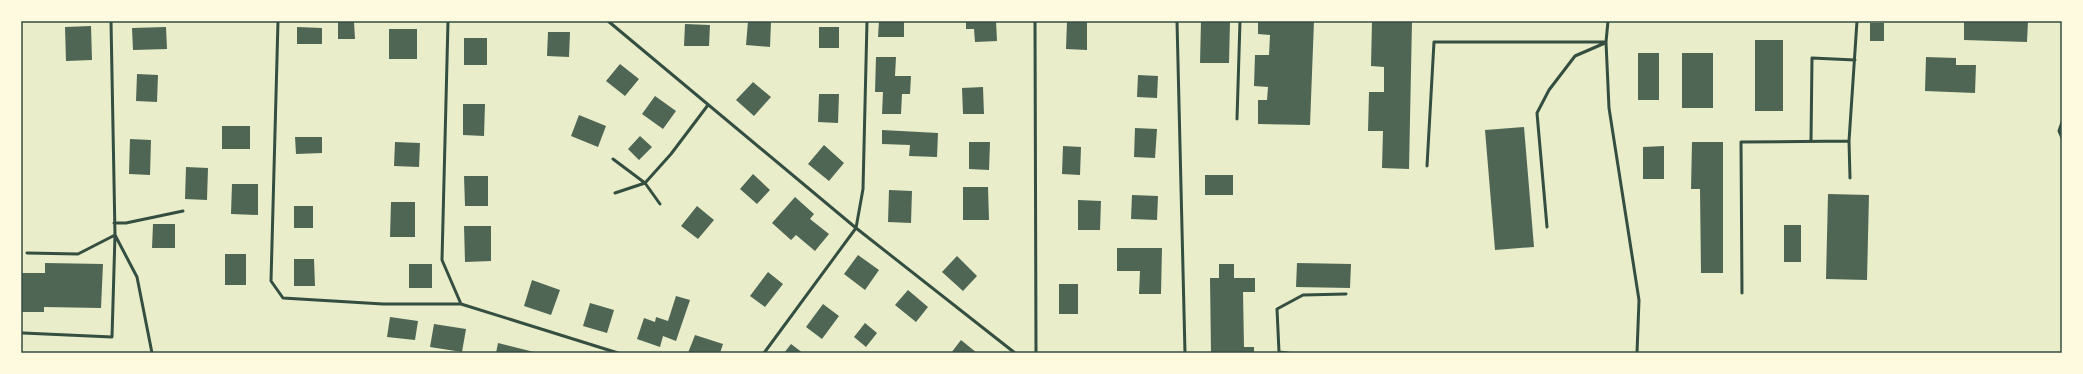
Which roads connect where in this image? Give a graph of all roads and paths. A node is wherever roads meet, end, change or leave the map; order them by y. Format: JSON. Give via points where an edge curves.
{"nodes":[{"id":1,"x":111,"y":21,"type":"edge"},
{"id":2,"x":278,"y":21,"type":"edge"},
{"id":3,"x":448,"y":21,"type":"edge"},
{"id":4,"x":608,"y":21,"type":"edge"},
{"id":5,"x":867,"y":21,"type":"edge"},
{"id":6,"x":1035,"y":21,"type":"edge"},
{"id":7,"x":1177,"y":21,"type":"edge"},
{"id":8,"x":1240,"y":21,"type":"edge"},
{"id":9,"x":1608,"y":21,"type":"edge"},
{"id":10,"x":1856,"y":21,"type":"edge"},
{"id":11,"x":1606,"y":42,"type":"junction"},
{"id":12,"x":1855,"y":60,"type":"junction"},
{"id":13,"x":708,"y":105,"type":"junction"},
{"id":14,"x":1237,"y":119,"type":"dead end"},
{"id":15,"x":2062,"y":122,"type":"edge"},
{"id":16,"x":2062,"y":138,"type":"edge"},
{"id":17,"x":1849,"y":141,"type":"junction"},
{"id":18,"x":1811,"y":142,"type":"junction"},
{"id":19,"x":613,"y":159,"type":"dead end"},
{"id":20,"x":1427,"y":166,"type":"dead end"},
{"id":21,"x":1850,"y":178,"type":"dead end"},
{"id":22,"x":645,"y":182,"type":"junction"},
{"id":23,"x":615,"y":193,"type":"dead end"},
{"id":24,"x":660,"y":204,"type":"dead end"},
{"id":25,"x":183,"y":212,"type":"dead end"},
{"id":26,"x":114,"y":223,"type":"junction"},
{"id":27,"x":1547,"y":227,"type":"dead end"},
{"id":28,"x":856,"y":228,"type":"junction"},
{"id":29,"x":115,"y":235,"type":"junction"},
{"id":30,"x":27,"y":253,"type":"dead end"},
{"id":31,"x":1742,"y":293,"type":"dead end"},
{"id":32,"x":1346,"y":294,"type":"dead end"},
{"id":33,"x":461,"y":304,"type":"junction"},
{"id":34,"x":24,"y":333,"type":"dead end"},
{"id":35,"x":152,"y":353,"type":"edge"},
{"id":36,"x":618,"y":353,"type":"edge"},
{"id":37,"x":764,"y":353,"type":"edge"},
{"id":38,"x":1015,"y":353,"type":"edge"},
{"id":39,"x":1036,"y":353,"type":"edge"},
{"id":40,"x":1185,"y":353,"type":"edge"},
{"id":41,"x":1288,"y":353,"type":"edge"},
{"id":42,"x":1637,"y":353,"type":"edge"}],
"edges":[{"from":1,"to":26,"type":"lane"},
{"from":2,"to":33,"type":"lane","via":[[271,281],[283,298],[382,304]]},
{"from":3,"to":33,"type":"lane","via":[[442,260]]},
{"from":4,"to":13,"type":"lane"},
{"from":5,"to":28,"type":"lane","via":[[864,189]]},
{"from":6,"to":39,"type":"lane"},
{"from":7,"to":40,"type":"lane"},
{"from":8,"to":14,"type":"lane"},
{"from":9,"to":11,"type":"lane"},
{"from":10,"to":12,"type":"lane"},
{"from":11,"to":20,"type":"lane","via":[[1434,42]]},
{"from":11,"to":27,"type":"lane","via":[[1575,56],[1549,90],[1537,112]]},
{"from":11,"to":42,"type":"lane","via":[[1609,108],[1639,300]]},
{"from":12,"to":17,"type":"lane"},
{"from":12,"to":18,"type":"lane","via":[[1812,58]]},
{"from":13,"to":22,"type":"lane","via":[[671,154]]},
{"from":13,"to":28,"type":"lane"},
{"from":15,"to":16,"type":"lane","via":[[2059,131]]},
{"from":17,"to":18,"type":"lane"},
{"from":17,"to":21,"type":"lane"},
{"from":18,"to":31,"type":"lane","via":[[1741,142]]},
{"from":19,"to":22,"type":"lane"},
{"from":22,"to":23,"type":"lane"},
{"from":22,"to":24,"type":"lane"},
{"from":25,"to":26,"type":"lane"},
{"from":26,"to":29,"type":"lane"},
{"from":28,"to":37,"type":"lane"},
{"from":28,"to":38,"type":"lane"},
{"from":29,"to":30,"type":"lane","via":[[78,254]]},
{"from":29,"to":34,"type":"lane","via":[[112,337]]},
{"from":29,"to":35,"type":"lane","via":[[137,277]]},
{"from":32,"to":41,"type":"lane","via":[[1303,295],[1278,309],[1279,352]]},
{"from":33,"to":36,"type":"lane"}]}
